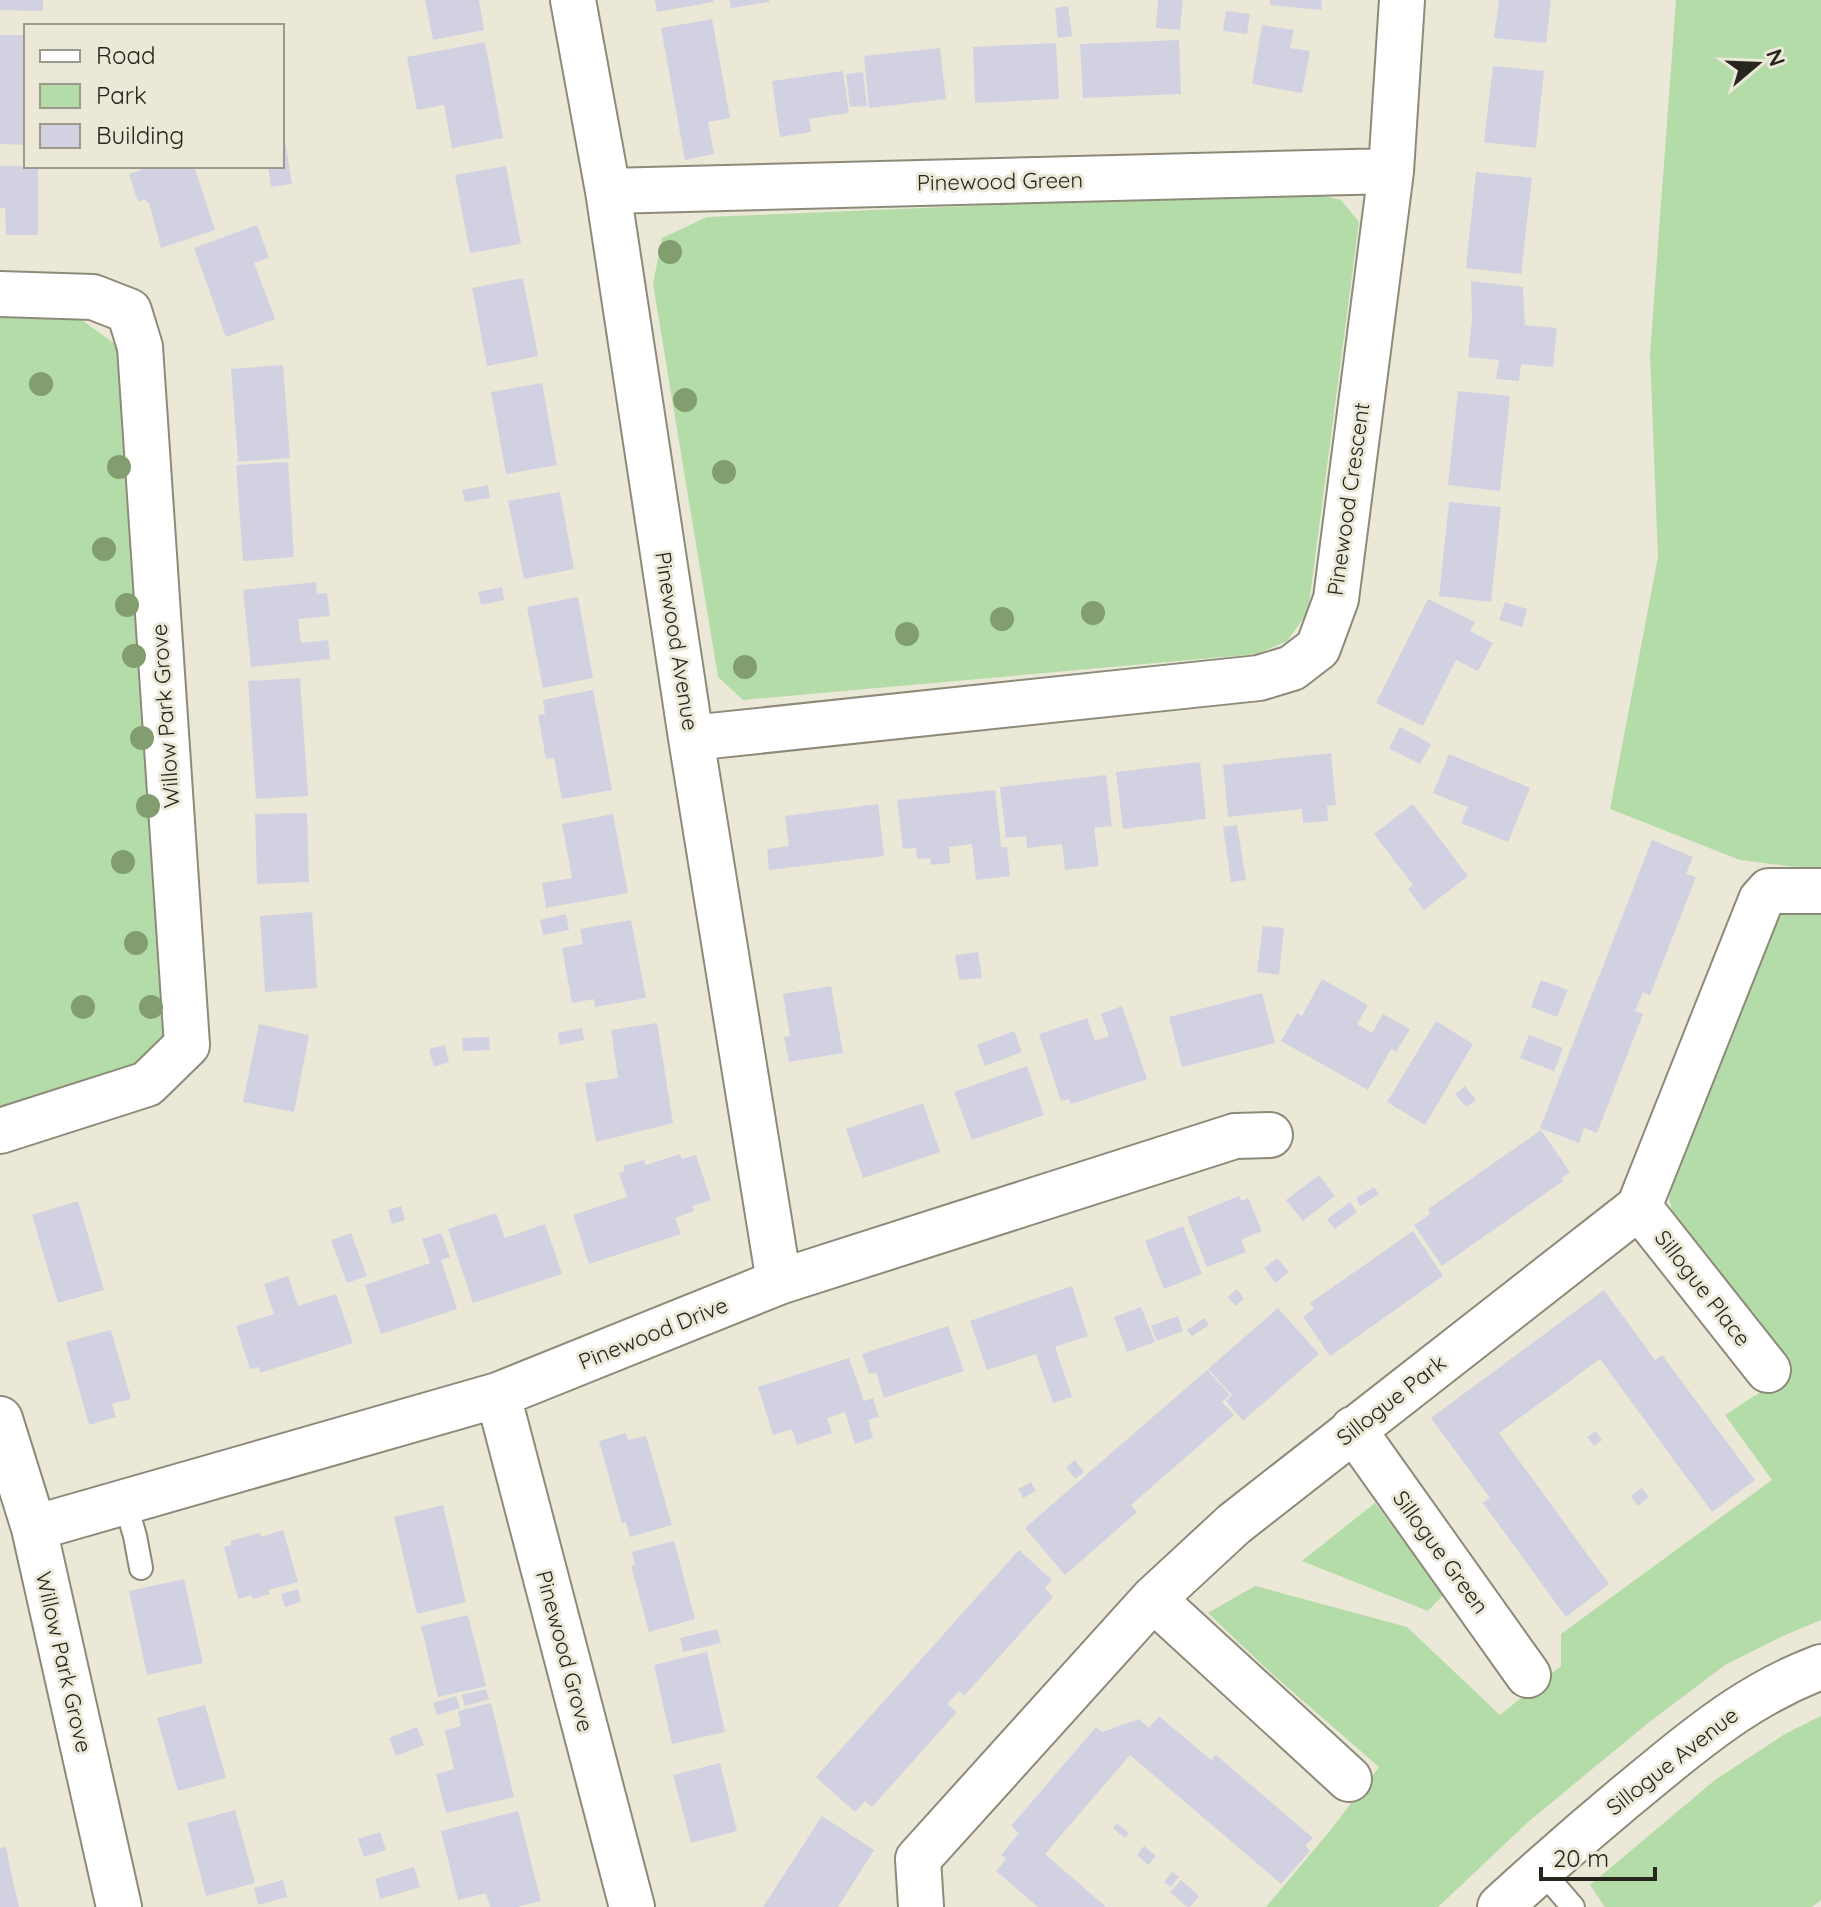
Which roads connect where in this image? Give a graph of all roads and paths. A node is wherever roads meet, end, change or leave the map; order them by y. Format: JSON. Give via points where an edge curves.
{"nodes":[{"id":1,"x":573,"y":0,"type":"edge"},
{"id":2,"x":1402,"y":0,"type":"edge"},
{"id":3,"x":1391,"y":171,"type":"junction"},
{"id":4,"x":608,"y":191,"type":"junction"},
{"id":5,"x":0,"y":294,"type":"edge"},
{"id":6,"x":691,"y":738,"type":"junction"},
{"id":7,"x":1821,"y":891,"type":"edge"},
{"id":8,"x":0,"y":1131,"type":"edge"},
{"id":9,"x":1270,"y":1135,"type":"dead end"},
{"id":10,"x":1639,"y":1207,"type":"junction"},
{"id":11,"x":779,"y":1282,"type":"junction"},
{"id":12,"x":1768,"y":1370,"type":"dead end"},
{"id":13,"x":498,"y":1395,"type":"junction"},
{"id":14,"x":0,"y":1419,"type":"edge"},
{"id":15,"x":1353,"y":1429,"type":"junction"},
{"id":16,"x":125,"y":1502,"type":"junction"},
{"id":17,"x":34,"y":1528,"type":"junction"},
{"id":18,"x":141,"y":1568,"type":"dead end"},
{"id":19,"x":1153,"y":1599,"type":"junction"},
{"id":20,"x":1821,"y":1667,"type":"edge"},
{"id":21,"x":1528,"y":1675,"type":"dead end"},
{"id":22,"x":1349,"y":1779,"type":"dead end"},
{"id":23,"x":1541,"y":1870,"type":"junction"},
{"id":24,"x":119,"y":1907,"type":"edge"},
{"id":25,"x":632,"y":1907,"type":"edge"},
{"id":26,"x":921,"y":1907,"type":"edge"},
{"id":27,"x":1500,"y":1907,"type":"edge"},
{"id":28,"x":1573,"y":1907,"type":"edge"}],
"edges":[{"from":1,"to":4,"type":"street","name":"Pinewood Avenue"},
{"from":2,"to":3,"type":"street","name":"Pinewood Crescent"},
{"from":3,"to":4,"type":"street","name":"Pinewood Green"},
{"from":3,"to":6,"type":"street","name":"Pinewood Crescent","via":[[1336,599],[1318,648],[1292,668],[1259,678]]},
{"from":4,"to":6,"type":"street","name":"Pinewood Avenue"},
{"from":5,"to":8,"type":"street","name":"Willow Park Grove","via":[[93,297],[129,311],[140,347],[187,1045],[147,1084]]},
{"from":6,"to":11,"type":"street","name":"Pinewood Avenue"},
{"from":7,"to":10,"type":"street","via":[[1769,891],[1761,900]]},
{"from":9,"to":11,"type":"street","name":"Pinewood Drive","via":[[1235,1136]]},
{"from":10,"to":12,"type":"street","name":"Sillogue Place"},
{"from":10,"to":15,"type":"street","name":"Sillogue Park"},
{"from":11,"to":13,"type":"street","name":"Pinewood Drive"},
{"from":13,"to":16,"type":"street","name":"Pinewood Drive"},
{"from":13,"to":25,"type":"street","name":"Pinewood Grove"},
{"from":14,"to":17,"type":"street","name":"Willow Park Grove"},
{"from":15,"to":19,"type":"street","name":"Sillogue Park","via":[[1234,1524]]},
{"from":15,"to":21,"type":"street","name":"Sillogue Green"},
{"from":16,"to":17,"type":"street","name":"Pinewood Drive"},
{"from":16,"to":18,"type":"lane"},
{"from":17,"to":24,"type":"street","name":"Willow Park Grove"},
{"from":19,"to":22,"type":"street"},
{"from":19,"to":26,"type":"street","name":"Sillogue Park","via":[[918,1859]]},
{"from":20,"to":23,"type":"street","name":"Sillogue Avenue","via":[[1764,1692],[1705,1731]]},
{"from":23,"to":27,"type":"street","name":"Sillogue Avenue"},
{"from":23,"to":28,"type":"lane"}]}
